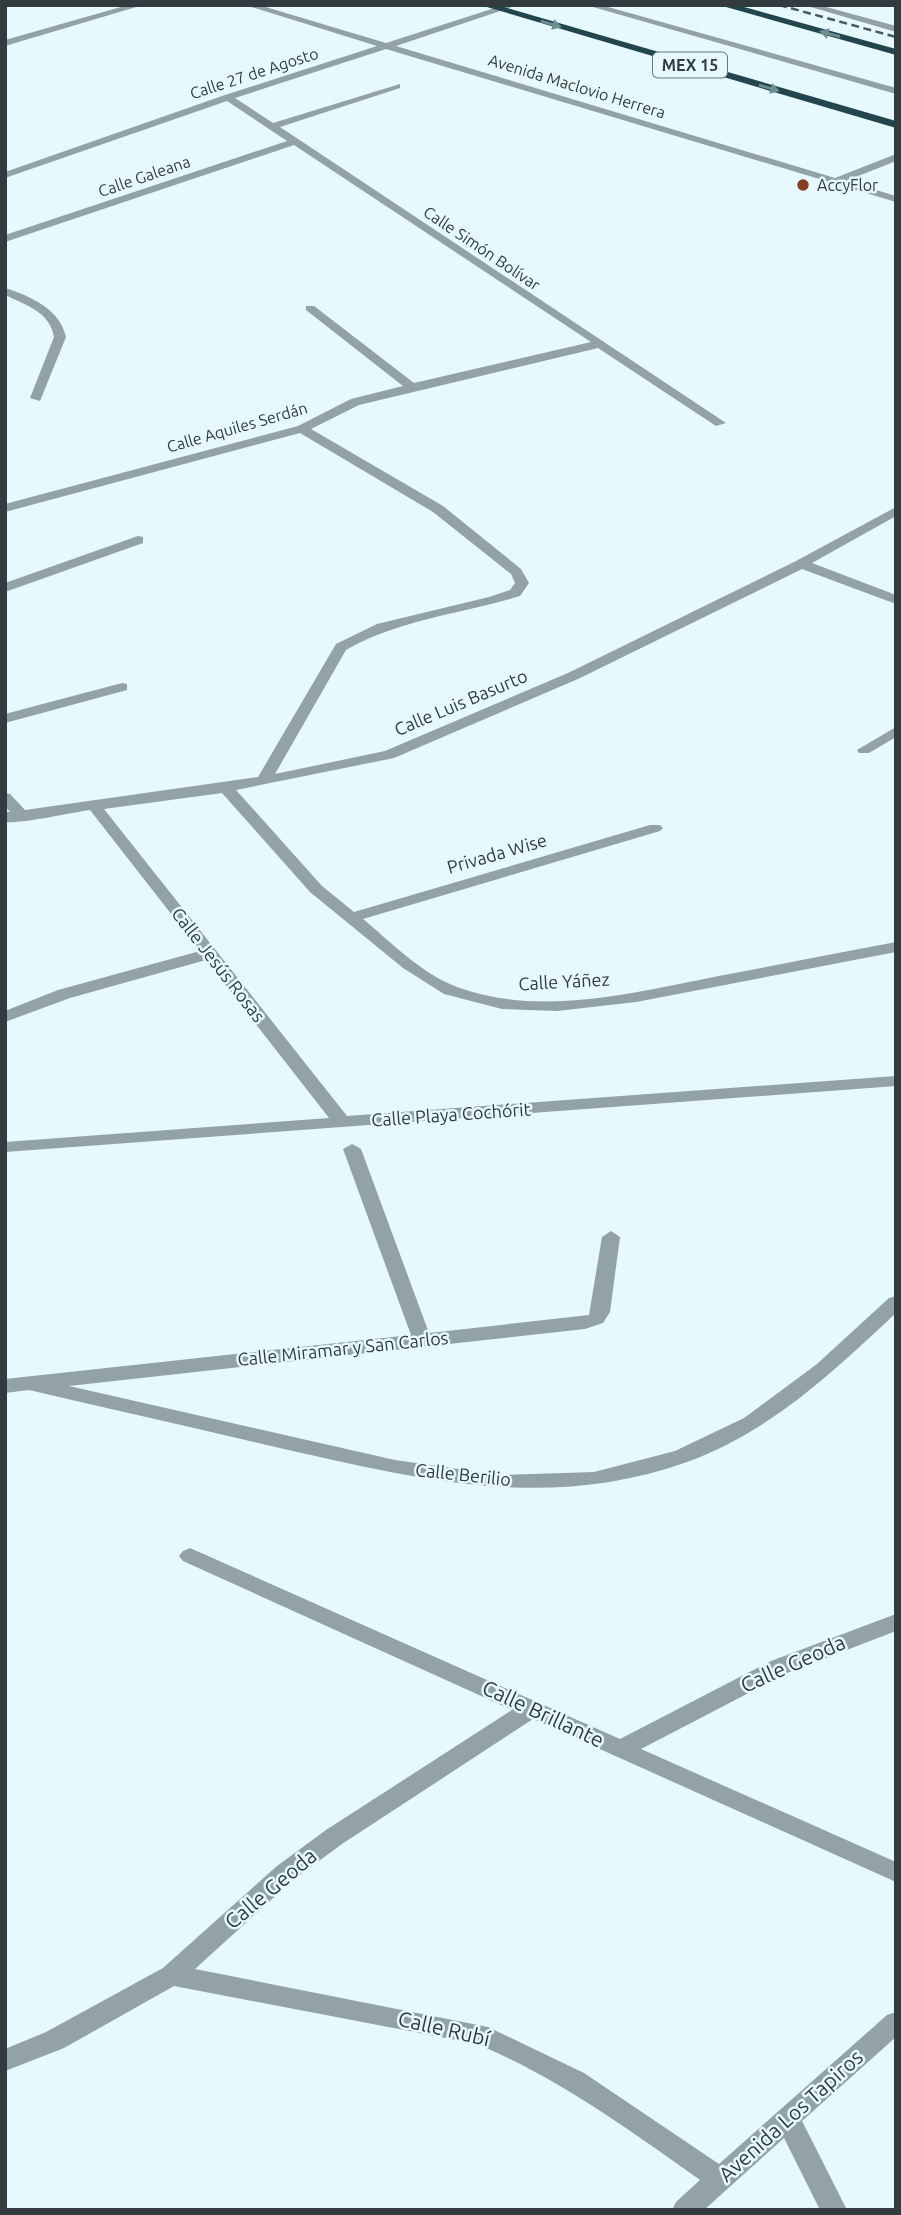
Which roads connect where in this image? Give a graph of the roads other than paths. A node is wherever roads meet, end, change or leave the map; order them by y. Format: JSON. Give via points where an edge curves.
{"nodes":[{"id":1,"x":139,"y":5,"type":"edge"},
{"id":2,"x":249,"y":5,"type":"edge"},
{"id":3,"x":485,"y":5,"type":"edge"},
{"id":4,"x":514,"y":5,"type":"edge"},
{"id":5,"x":590,"y":5,"type":"edge"},
{"id":6,"x":723,"y":5,"type":"edge"},
{"id":7,"x":808,"y":5,"type":"edge"},
{"id":8,"x":500,"y":10,"type":"junction"},
{"id":9,"x":896,"y":29,"type":"edge"},
{"id":10,"x":5,"y":43,"type":"edge"},
{"id":11,"x":386,"y":47,"type":"junction"},
{"id":12,"x":896,"y":52,"type":"edge"},
{"id":13,"x":397,"y":86,"type":"dead end"},
{"id":14,"x":896,"y":91,"type":"edge"},
{"id":15,"x":228,"y":97,"type":"junction"},
{"id":16,"x":896,"y":125,"type":"edge"},
{"id":17,"x":270,"y":127,"type":"junction"},
{"id":18,"x":293,"y":142,"type":"junction"},
{"id":19,"x":896,"y":157,"type":"edge"},
{"id":20,"x":5,"y":176,"type":"edge"},
{"id":21,"x":836,"y":181,"type":"junction"},
{"id":22,"x":896,"y":199,"type":"edge"},
{"id":23,"x":5,"y":239,"type":"edge"},
{"id":24,"x":5,"y":291,"type":"edge"},
{"id":25,"x":310,"y":308,"type":"dead end"},
{"id":26,"x":599,"y":344,"type":"junction"},
{"id":27,"x":412,"y":387,"type":"junction"},
{"id":28,"x":36,"y":398,"type":"dead end"},
{"id":29,"x":720,"y":423,"type":"dead end"},
{"id":30,"x":302,"y":429,"type":"junction"},
{"id":31,"x":5,"y":508,"type":"edge"},
{"id":32,"x":896,"y":511,"type":"edge"},
{"id":33,"x":138,"y":540,"type":"dead end"},
{"id":34,"x":801,"y":564,"type":"junction"},
{"id":35,"x":5,"y":588,"type":"edge"},
{"id":36,"x":896,"y":600,"type":"edge"},
{"id":37,"x":122,"y":687,"type":"dead end"},
{"id":38,"x":5,"y":719,"type":"edge"},
{"id":39,"x":896,"y":731,"type":"edge"},
{"id":40,"x":864,"y":750,"type":"dead end"},
{"id":41,"x":263,"y":782,"type":"junction"},
{"id":42,"x":226,"y":788,"type":"junction"},
{"id":43,"x":5,"y":797,"type":"edge"},
{"id":44,"x":95,"y":807,"type":"junction"},
{"id":45,"x":13,"y":816,"type":"edge"},
{"id":46,"x":5,"y":826,"type":"edge"},
{"id":47,"x":655,"y":828,"type":"dead end"},
{"id":48,"x":349,"y":918,"type":"junction"},
{"id":49,"x":896,"y":947,"type":"edge"},
{"id":50,"x":209,"y":954,"type":"junction"},
{"id":51,"x":5,"y":1017,"type":"edge"},
{"id":52,"x":896,"y":1081,"type":"edge"},
{"id":53,"x":342,"y":1122,"type":"junction"},
{"id":54,"x":5,"y":1147,"type":"edge"},
{"id":55,"x":352,"y":1149,"type":"dead end"},
{"id":56,"x":611,"y":1237,"type":"dead end"},
{"id":57,"x":896,"y":1302,"type":"edge"},
{"id":58,"x":422,"y":1340,"type":"junction"},
{"id":59,"x":28,"y":1383,"type":"junction"},
{"id":60,"x":5,"y":1385,"type":"edge"},
{"id":61,"x":190,"y":1556,"type":"dead end"},
{"id":62,"x":896,"y":1622,"type":"edge"},
{"id":63,"x":533,"y":1708,"type":"junction"},
{"id":64,"x":619,"y":1750,"type":"junction"},
{"id":65,"x":896,"y":1873,"type":"edge"},
{"id":66,"x":172,"y":1975,"type":"junction"},
{"id":67,"x":896,"y":2022,"type":"edge"},
{"id":68,"x":5,"y":2060,"type":"edge"},
{"id":69,"x":788,"y":2119,"type":"junction"},
{"id":70,"x":721,"y":2179,"type":"junction"},
{"id":71,"x":685,"y":2210,"type":"edge"},
{"id":72,"x":834,"y":2210,"type":"edge"}],
"edges":[{"from":1,"to":10,"type":"street"},
{"from":2,"to":11,"type":"street","name":"Avenida Maclovio Herrera"},
{"from":3,"to":8,"type":"highway","number":"MEX 15"},
{"from":4,"to":8,"type":"street","name":"Calle 27 de Agosto"},
{"from":5,"to":14,"type":"street"},
{"from":12,"to":6,"type":"highway","one_way":true},
{"from":7,"to":9,"type":"street"},
{"from":8,"to":11,"type":"street","name":"Calle 27 de Agosto"},
{"from":8,"to":16,"type":"highway","number":"MEX 15","one_way":true},
{"from":11,"to":15,"type":"street","name":"Calle 27 de Agosto"},
{"from":11,"to":21,"type":"street","name":"Avenida Maclovio Herrera"},
{"from":13,"to":17,"type":"street"},
{"from":15,"to":17,"type":"street","name":"Calle Simón Bolívar"},
{"from":15,"to":20,"type":"street","name":"Calle 27 de Agosto"},
{"from":17,"to":18,"type":"street","name":"Calle Simón Bolívar"},
{"from":18,"to":23,"type":"street","name":"Calle Galeana"},
{"from":18,"to":26,"type":"street","name":"Calle Simón Bolívar"},
{"from":19,"to":21,"type":"street"},
{"from":21,"to":22,"type":"street","name":"Avenida Maclovio Herrera"},
{"from":24,"to":28,"type":"street","via":[[53,317],[60,327]]},
{"from":25,"to":27,"type":"street"},
{"from":26,"to":27,"type":"street","name":"Calle Aquiles Serdán"},
{"from":26,"to":29,"type":"street","name":"Calle Simón Bolívar"},
{"from":27,"to":30,"type":"street","name":"Calle Aquiles Serdán","via":[[355,402]]},
{"from":30,"to":31,"type":"street","name":"Calle Aquiles Serdán"},
{"from":30,"to":41,"type":"street","via":[[438,509],[516,572],[522,583],[515,593],[391,623],[341,648]]},
{"from":32,"to":34,"type":"street","name":"Calle Luis Basurto"},
{"from":33,"to":35,"type":"street"},
{"from":34,"to":36,"type":"street"},
{"from":34,"to":41,"type":"street","name":"Calle Luis Basurto","via":[[573,676],[426,741],[388,755]]},
{"from":37,"to":38,"type":"street"},
{"from":39,"to":40,"type":"street"},
{"from":41,"to":42,"type":"street","name":"Calle Luis Basurto"},
{"from":42,"to":44,"type":"street","name":"Calle Luis Basurto"},
{"from":42,"to":48,"type":"street","name":"Calle Yáñez","via":[[290,862]]},
{"from":43,"to":45,"type":"street"},
{"from":44,"to":45,"type":"street","name":"Calle Luis Basurto"},
{"from":44,"to":50,"type":"street","name":"Calle Jesús Rosas"},
{"from":45,"to":46,"type":"street"},
{"from":47,"to":48,"type":"street","name":"Privada Wise"},
{"from":48,"to":49,"type":"street","name":"Calle Yáñez","via":[[408,965],[450,990],[502,1003],[557,1006],[636,997]]},
{"from":50,"to":51,"type":"street","via":[[64,994]]},
{"from":50,"to":53,"type":"street","name":"Calle Jesús Rosas"},
{"from":52,"to":53,"type":"street","name":"Calle Playa Cochórit"},
{"from":53,"to":54,"type":"street","name":"Calle Playa Cochórit"},
{"from":55,"to":58,"type":"street"},
{"from":56,"to":58,"type":"street","name":"Calle Miramar y San Carlos","via":[[596,1319]]},
{"from":57,"to":59,"type":"street","name":"Calle Berilio","via":[[824,1369],[751,1423],[681,1457],[594,1479],[501,1482],[395,1467]]},
{"from":58,"to":59,"type":"street","name":"Calle Miramar y San Carlos"},
{"from":59,"to":60,"type":"street","name":"Calle Miramar y San Carlos"},
{"from":61,"to":63,"type":"street","name":"Calle Brillante"},
{"from":62,"to":64,"type":"street","name":"Calle Geoda","via":[[779,1667]]},
{"from":63,"to":64,"type":"street","name":"Calle Brillante"},
{"from":63,"to":66,"type":"street","name":"Calle Geoda","via":[[295,1866]]},
{"from":64,"to":65,"type":"street","name":"Calle Brillante"},
{"from":66,"to":68,"type":"street","name":"Calle Geoda","via":[[55,2040]]},
{"from":66,"to":70,"type":"street","name":"Calle Rubí","via":[[479,2034],[563,2071]]},
{"from":67,"to":69,"type":"street","name":"Avenida Los Tapiros"},
{"from":69,"to":70,"type":"street","name":"Avenida Los Tapiros"},
{"from":69,"to":72,"type":"street"},
{"from":70,"to":71,"type":"street","name":"Avenida Los Tapiros"}]}
